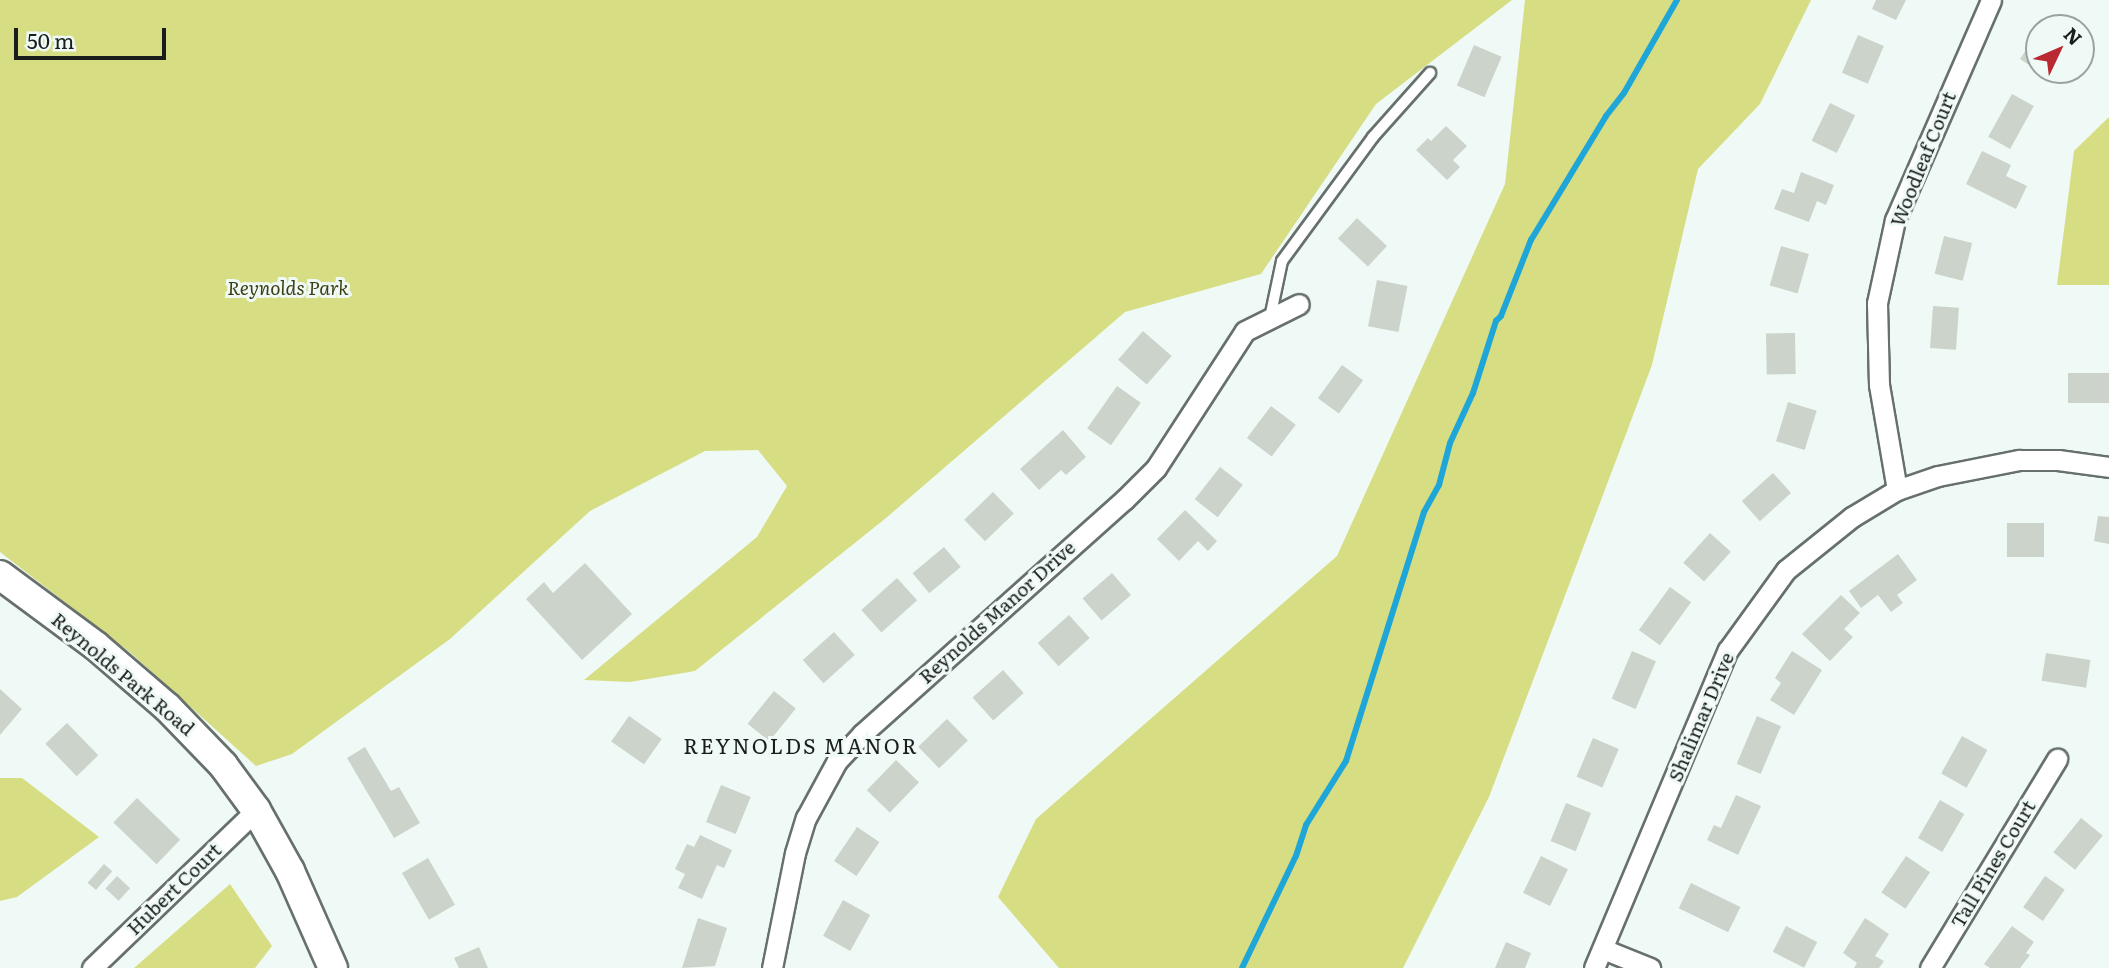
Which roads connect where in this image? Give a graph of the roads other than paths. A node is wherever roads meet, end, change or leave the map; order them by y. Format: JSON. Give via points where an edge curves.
{"nodes":[{"id":1,"x":1991,"y":0,"type":"edge"},
{"id":2,"x":1430,"y":73,"type":"dead end"},
{"id":3,"x":1299,"y":304,"type":"dead end"},
{"id":4,"x":1270,"y":318,"type":"junction"},
{"id":5,"x":2109,"y":467,"type":"edge"},
{"id":6,"x":1897,"y":490,"type":"junction"},
{"id":7,"x":0,"y":575,"type":"edge"},
{"id":8,"x":2057,"y":759,"type":"dead end"},
{"id":9,"x":256,"y":810,"type":"junction"},
{"id":10,"x":1603,"y":949,"type":"junction"},
{"id":11,"x":92,"y":968,"type":"edge"},
{"id":12,"x":333,"y":968,"type":"edge"},
{"id":13,"x":772,"y":968,"type":"edge"},
{"id":14,"x":1594,"y":968,"type":"edge"},
{"id":15,"x":1650,"y":968,"type":"edge"},
{"id":16,"x":1930,"y":968,"type":"edge"}],
"edges":[{"from":1,"to":6,"type":"street","name":"Woodleaf Court","via":[[1895,220],[1877,303],[1879,385]]},
{"from":2,"to":4,"type":"lane","via":[[1373,136],[1282,261]]},
{"from":3,"to":4,"type":"street","name":"Reynolds Manor Drive"},
{"from":4,"to":13,"type":"street","name":"Reynolds Manor Drive","via":[[1245,331],[1156,468],[837,761],[819,790],[799,842]]},
{"from":5,"to":6,"type":"street","name":"Shalimar Drive","via":[[2019,460],[1938,476]]},
{"from":6,"to":10,"type":"street","name":"Shalimar Drive","via":[[1852,517],[1786,570],[1728,650]]},
{"from":7,"to":9,"type":"main road","name":"Reynolds Park Road","via":[[96,646],[167,707],[223,765]]},
{"from":8,"to":16,"type":"street","name":"Tall Pines Court"},
{"from":9,"to":11,"type":"street","name":"Hubert Court"},
{"from":9,"to":12,"type":"main road","name":"Reynolds Park Road","via":[[290,870]]},
{"from":10,"to":14,"type":"street","name":"Shalimar Drive"},
{"from":10,"to":15,"type":"street"}]}
